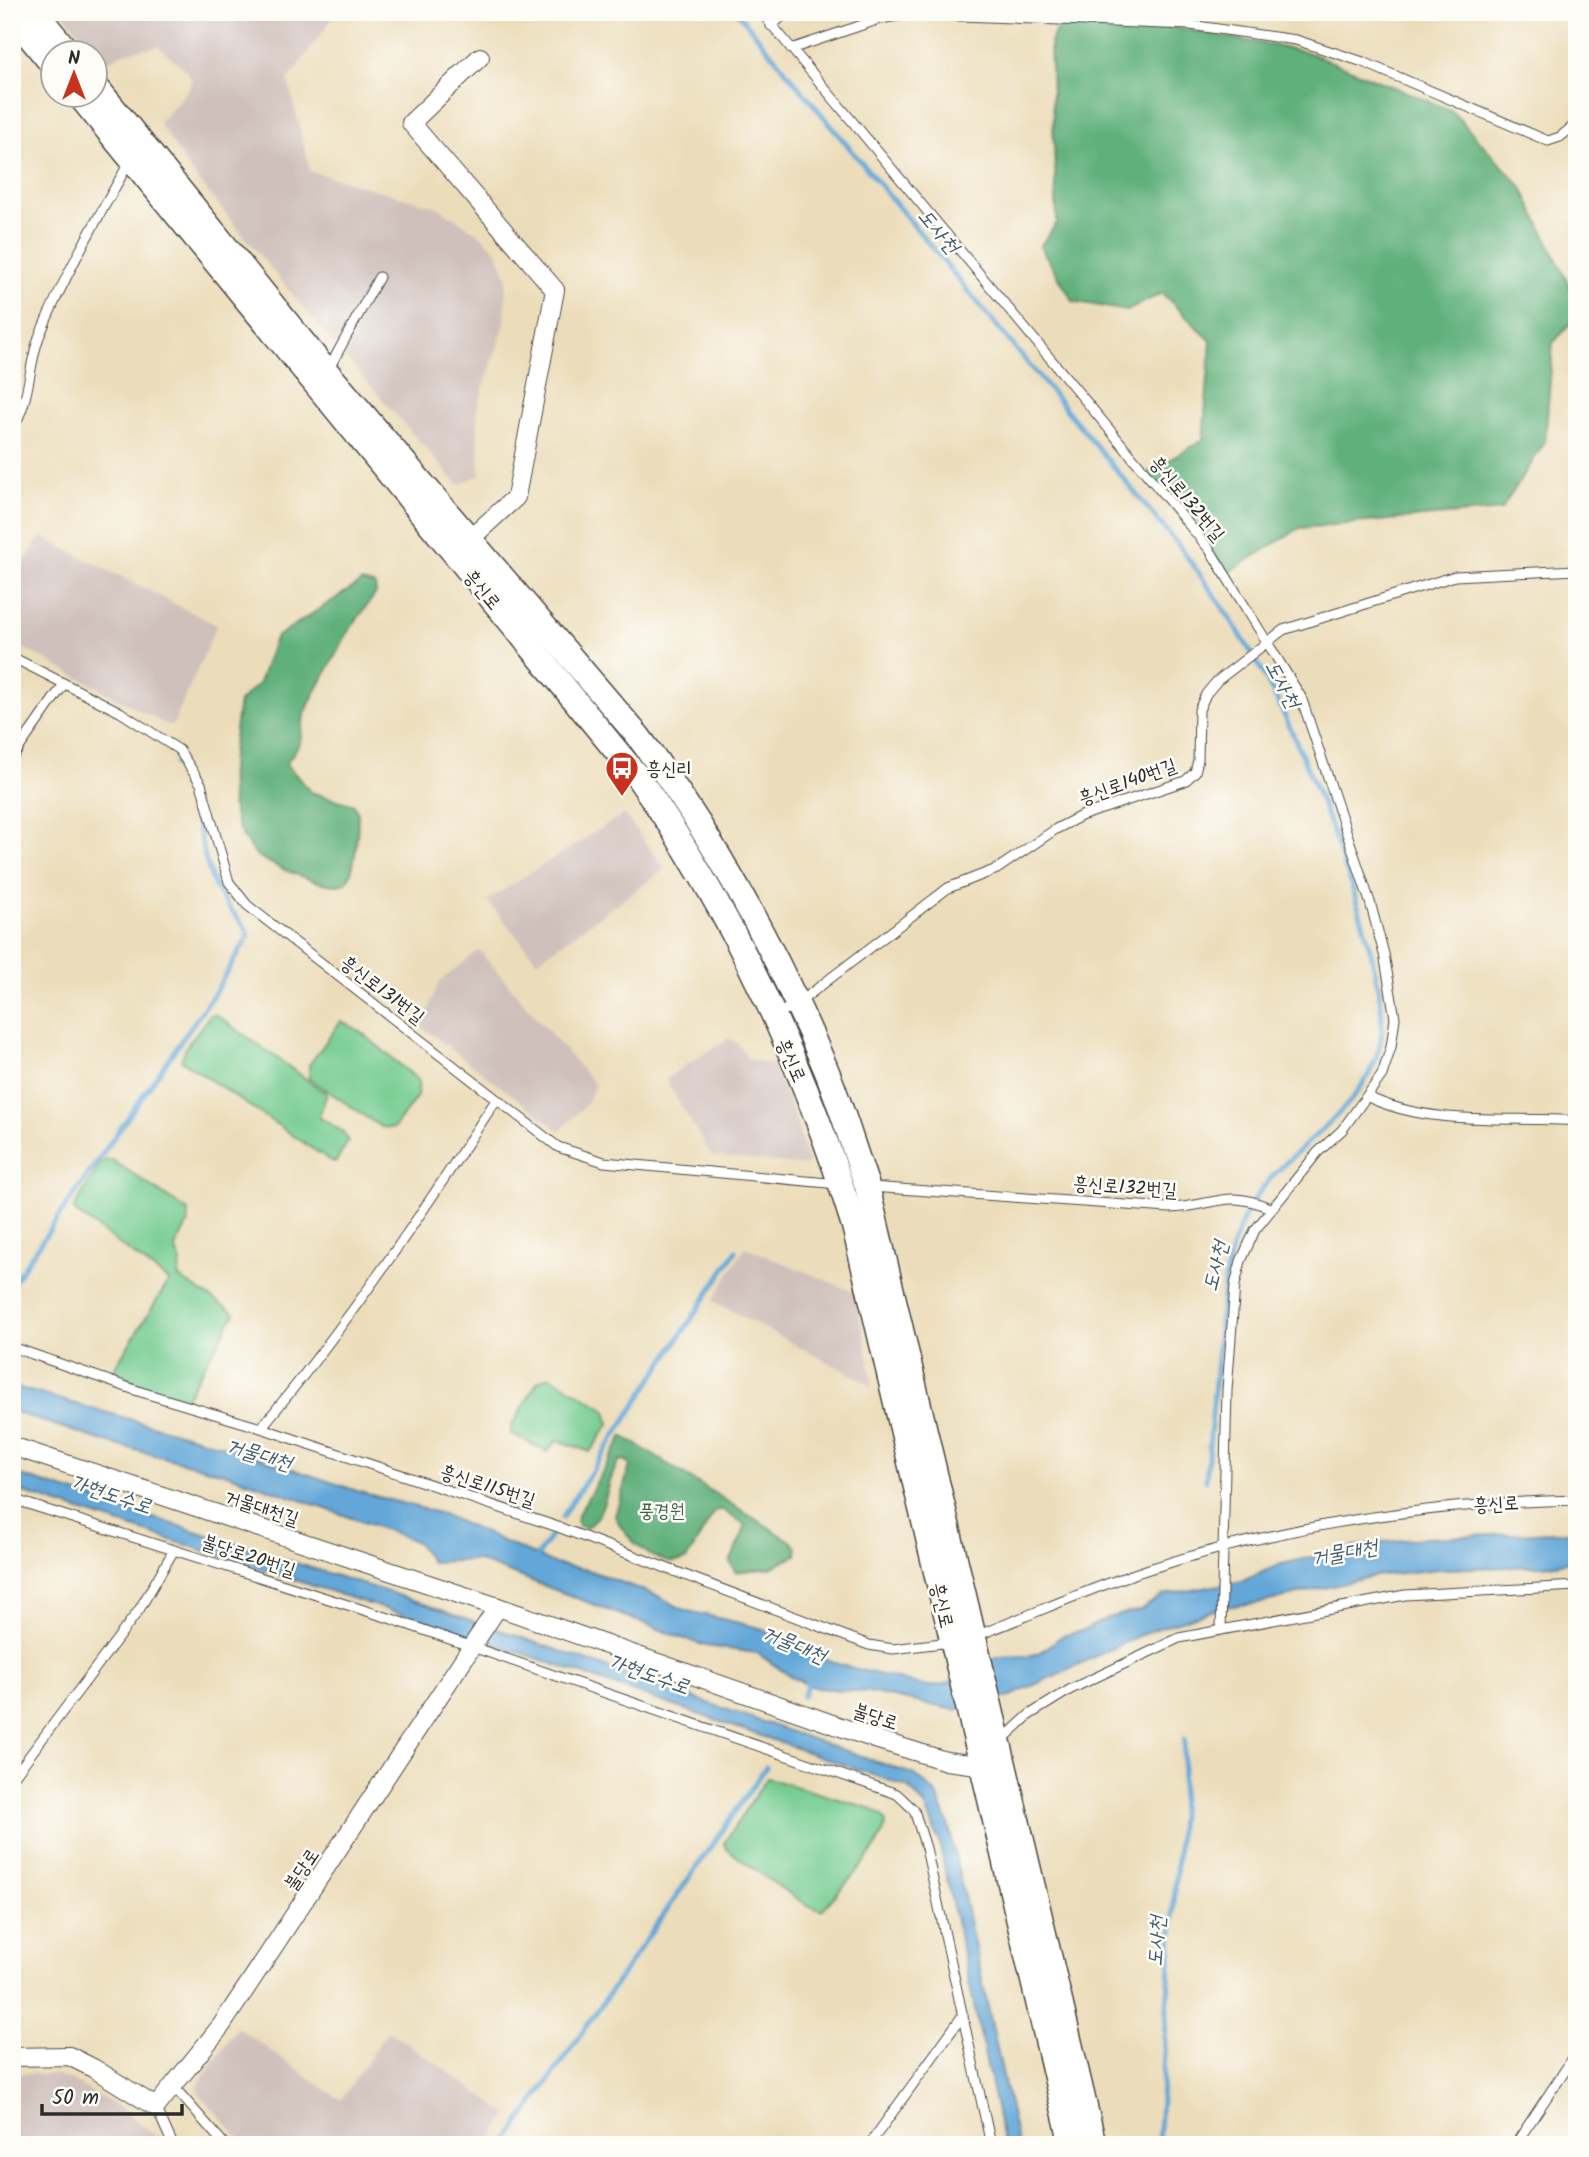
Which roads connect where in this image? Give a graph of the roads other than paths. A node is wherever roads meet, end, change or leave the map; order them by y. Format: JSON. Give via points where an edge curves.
{"nodes":[{"id":1,"x":35,"y":12,"type":"edge"},
{"id":2,"x":761,"y":12,"type":"edge"},
{"id":3,"x":787,"y":12,"type":"edge"},
{"id":4,"x":12,"y":15,"type":"edge"},
{"id":5,"x":772,"y":26,"type":"junction"},
{"id":6,"x":56,"y":38,"type":"edge"},
{"id":7,"x":38,"y":47,"type":"edge"},
{"id":8,"x":790,"y":49,"type":"junction"},
{"id":9,"x":480,"y":57,"type":"dead end"},
{"id":10,"x":108,"y":106,"type":"edge"},
{"id":11,"x":92,"y":108,"type":"edge"},
{"id":12,"x":1577,"y":123,"type":"edge"},
{"id":13,"x":137,"y":151,"type":"junction"},
{"id":14,"x":379,"y":277,"type":"dead end"},
{"id":15,"x":327,"y":372,"type":"junction"},
{"id":16,"x":12,"y":429,"type":"edge"},
{"id":17,"x":470,"y":539,"type":"junction"},
{"id":18,"x":1577,"y":570,"type":"edge"},
{"id":19,"x":1262,"y":645,"type":"junction"},
{"id":20,"x":12,"y":657,"type":"edge"},
{"id":21,"x":64,"y":684,"type":"junction"},
{"id":22,"x":12,"y":758,"type":"edge"},
{"id":23,"x":797,"y":1004,"type":"junction"},
{"id":24,"x":772,"y":1016,"type":"junction"},
{"id":25,"x":1368,"y":1097,"type":"junction"},
{"id":26,"x":496,"y":1100,"type":"junction"},
{"id":27,"x":1577,"y":1121,"type":"edge"},
{"id":28,"x":842,"y":1185,"type":"junction"},
{"id":29,"x":867,"y":1186,"type":"junction"},
{"id":30,"x":1266,"y":1207,"type":"junction"},
{"id":31,"x":12,"y":1347,"type":"edge"},
{"id":32,"x":261,"y":1428,"type":"junction"},
{"id":33,"x":12,"y":1446,"type":"edge"},
{"id":34,"x":12,"y":1499,"type":"edge"},
{"id":35,"x":1577,"y":1500,"type":"edge"},
{"id":36,"x":1223,"y":1548,"type":"junction"},
{"id":37,"x":174,"y":1550,"type":"junction"},
{"id":38,"x":1577,"y":1586,"type":"edge"},
{"id":39,"x":498,"y":1608,"type":"junction"},
{"id":40,"x":1221,"y":1630,"type":"junction"},
{"id":41,"x":964,"y":1643,"type":"junction"},
{"id":42,"x":473,"y":1648,"type":"junction"},
{"id":43,"x":991,"y":1746,"type":"junction"},
{"id":44,"x":12,"y":1779,"type":"edge"},
{"id":45,"x":963,"y":2015,"type":"junction"},
{"id":46,"x":1577,"y":2052,"type":"edge"},
{"id":47,"x":12,"y":2057,"type":"edge"},
{"id":48,"x":174,"y":2087,"type":"junction"},
{"id":49,"x":156,"y":2107,"type":"junction"},
{"id":50,"x":173,"y":2145,"type":"edge"},
{"id":51,"x":225,"y":2145,"type":"edge"},
{"id":52,"x":869,"y":2145,"type":"edge"},
{"id":53,"x":991,"y":2145,"type":"edge"},
{"id":54,"x":1072,"y":2145,"type":"edge"},
{"id":55,"x":1094,"y":2145,"type":"edge"},
{"id":56,"x":1515,"y":2145,"type":"edge"}],
"edges":[{"from":1,"to":6,"type":"main road"},
{"from":2,"to":5,"type":"lane","name":"흥신로132번길"},
{"from":3,"to":5,"type":"lane"},
{"from":4,"to":7,"type":"main road"},
{"from":5,"to":8,"type":"lane","name":"흥신로132번길"},
{"from":8,"to":12,"type":"lane","via":[[909,14],[1190,25],[1263,34],[1332,50],[1548,141]]},
{"from":8,"to":19,"type":"lane","name":"흥신로132번길","via":[[1210,550]]},
{"from":9,"to":17,"type":"street","via":[[411,122],[555,290],[516,497]]},
{"from":10,"to":13,"type":"main road","name":"흥신로"},
{"from":11,"to":13,"type":"main road","name":"흥신로"},
{"from":13,"to":15,"type":"main road","name":"흥신로"},
{"from":13,"to":16,"type":"lane","via":[[55,298]]},
{"from":13,"to":24,"type":"main road","name":"흥신로","via":[[637,776],[679,839]]},
{"from":14,"to":15,"type":"lane"},
{"from":15,"to":17,"type":"main road","name":"흥신로"},
{"from":17,"to":23,"type":"main road","name":"흥신로","via":[[666,773],[730,877]]},
{"from":18,"to":19,"type":"lane","name":"흥신로140번길","via":[[1455,576],[1337,615],[1298,623]]},
{"from":19,"to":23,"type":"lane","name":"흥신로140번길","via":[[1206,694],[1199,710],[1198,760],[1195,772],[1185,781],[1081,816],[998,869],[948,888]]},
{"from":19,"to":25,"type":"lane","name":"흥신로132번길","via":[[1301,696],[1384,954],[1395,1018],[1385,1066]]},
{"from":20,"to":21,"type":"lane","name":"흥신로131번길"},
{"from":21,"to":22,"type":"lane"},
{"from":21,"to":26,"type":"lane","name":"흥신로131번길","via":[[157,733],[193,766],[229,882],[247,905]]},
{"from":23,"to":24,"type":"lane","name":"흥신로140번길"},
{"from":23,"to":29,"type":"main road","name":"흥신로"},
{"from":24,"to":28,"type":"main road","name":"흥신로"},
{"from":25,"to":27,"type":"lane","via":[[1403,1110],[1439,1115]]},
{"from":25,"to":30,"type":"lane","name":"흥신로132번길"},
{"from":26,"to":28,"type":"lane","name":"흥신로131번길","via":[[558,1147],[604,1162]]},
{"from":26,"to":32,"type":"lane","via":[[318,1358]]},
{"from":28,"to":41,"type":"main road","name":"흥신로"},
{"from":29,"to":30,"type":"lane","name":"흥신로132번길","via":[[1169,1208],[1192,1208],[1226,1196],[1243,1197]]},
{"from":29,"to":41,"type":"main road","name":"흥신로"},
{"from":30,"to":36,"type":"lane","via":[[1241,1261],[1236,1285],[1227,1390]]},
{"from":31,"to":32,"type":"lane","name":"흥신로115번길"},
{"from":32,"to":41,"type":"lane","name":"흥신로115번길","via":[[558,1527],[869,1645],[893,1649]]},
{"from":33,"to":39,"type":"street","name":"거물대천길"},
{"from":34,"to":37,"type":"lane","name":"불당로20번길"},
{"from":35,"to":36,"type":"lane","name":"흥신로","via":[[1462,1504],[1396,1512]]},
{"from":36,"to":40,"type":"lane"},
{"from":36,"to":41,"type":"lane","name":"흥신로","via":[[1148,1570]]},
{"from":37,"to":42,"type":"lane","name":"불당로20번길"},
{"from":37,"to":44,"type":"lane","via":[[139,1610]]},
{"from":38,"to":40,"type":"lane","via":[[1405,1595]]},
{"from":39,"to":42,"type":"street","name":"불당로"},
{"from":39,"to":43,"type":"street","name":"불당로","via":[[946,1761]]},
{"from":40,"to":43,"type":"lane","via":[[1179,1638],[1071,1689]]},
{"from":41,"to":43,"type":"main road","name":"흥신로"},
{"from":42,"to":45,"type":"lane","name":"불당로20번길","via":[[897,1794],[914,1810],[922,1833]]},
{"from":42,"to":48,"type":"street","name":"불당로","via":[[221,2026]]},
{"from":43,"to":54,"type":"main road","name":"흥신로"},
{"from":43,"to":55,"type":"main road","name":"흥신로"},
{"from":45,"to":52,"type":"lane"},
{"from":45,"to":53,"type":"lane","name":"불당로20번길"},
{"from":46,"to":56,"type":"lane"},
{"from":47,"to":49,"type":"street","via":[[69,2056]]},
{"from":48,"to":49,"type":"street","name":"불당로"},
{"from":48,"to":51,"type":"lane"},
{"from":49,"to":50,"type":"lane"}]}
